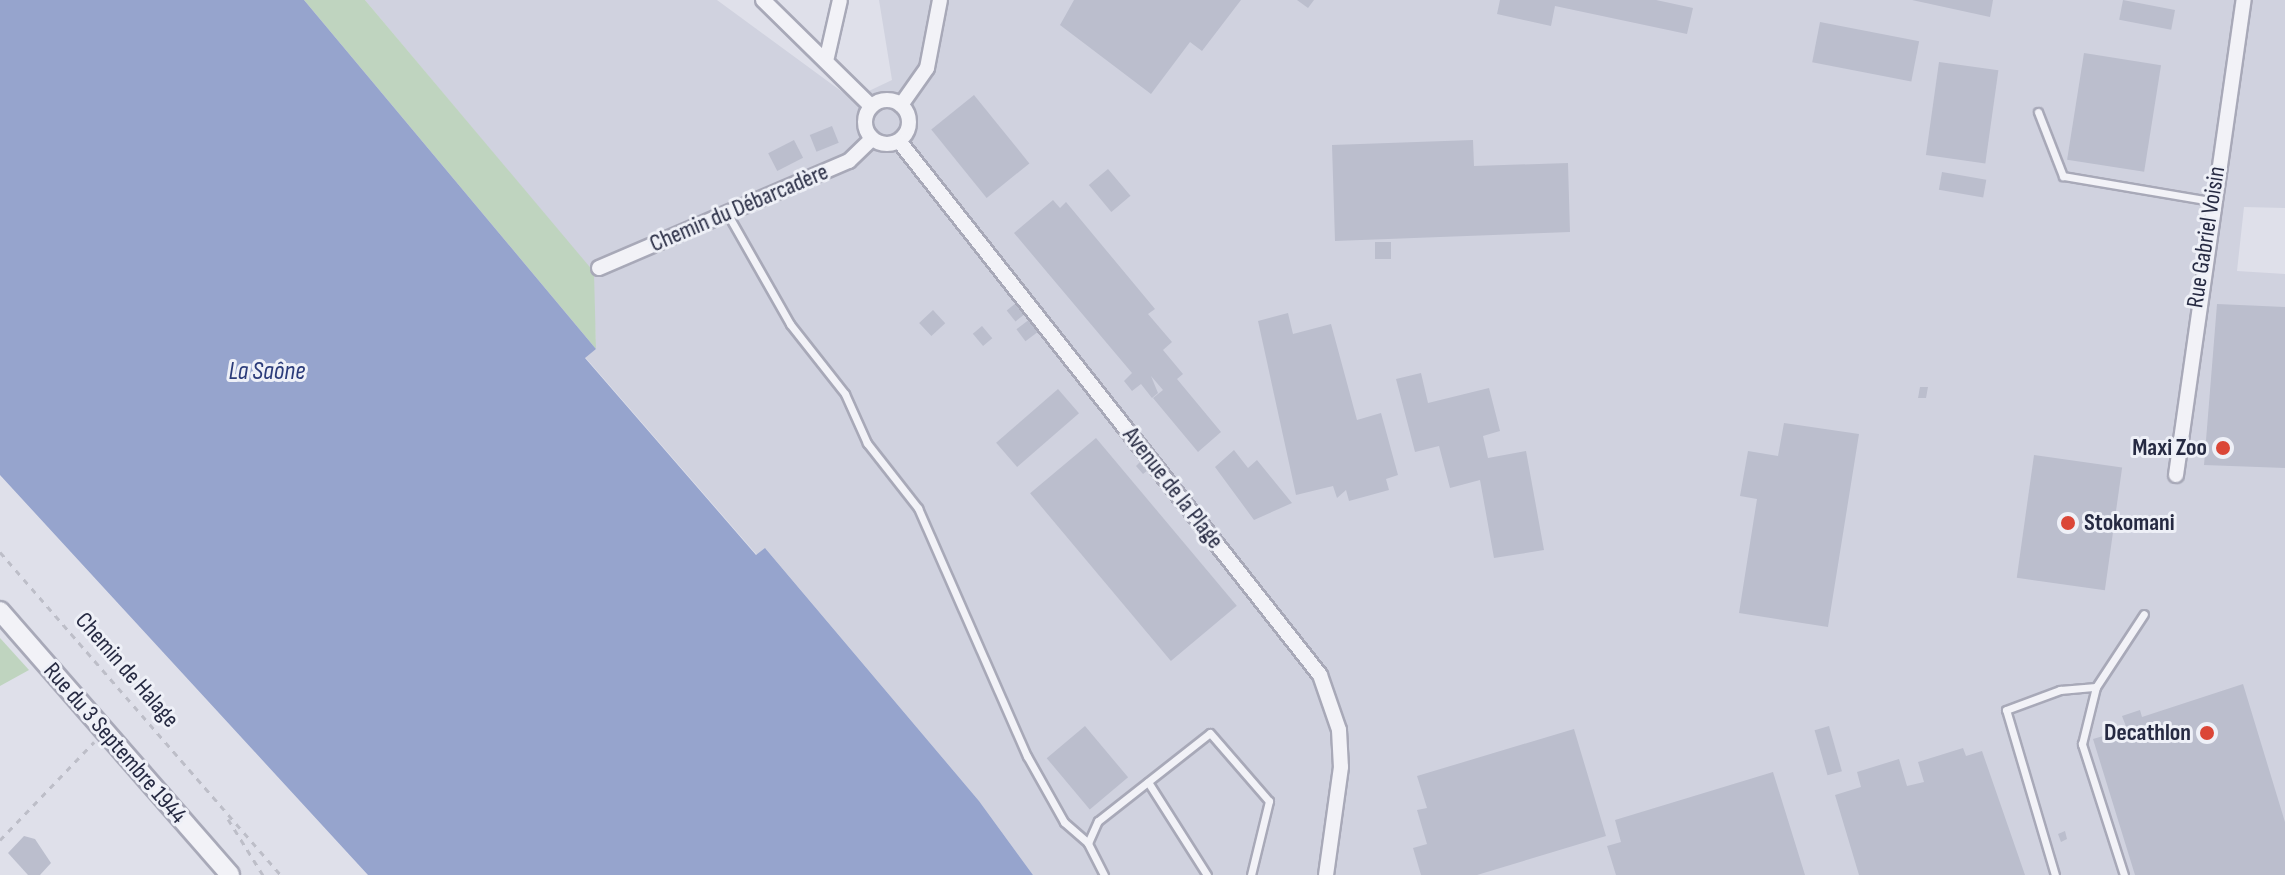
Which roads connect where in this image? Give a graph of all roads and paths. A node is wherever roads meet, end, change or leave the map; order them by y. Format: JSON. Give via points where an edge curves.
{"nodes":[{"id":1,"x":763,"y":0,"type":"edge"},
{"id":2,"x":840,"y":0,"type":"edge"},
{"id":3,"x":940,"y":0,"type":"edge"},
{"id":4,"x":2244,"y":0,"type":"edge"},
{"id":5,"x":827,"y":57,"type":"junction"},
{"id":6,"x":901,"y":105,"type":"junction"},
{"id":7,"x":871,"y":106,"type":"junction"},
{"id":8,"x":2038,"y":112,"type":"dead end"},
{"id":9,"x":872,"y":139,"type":"junction"},
{"id":10,"x":899,"y":141,"type":"junction"},
{"id":11,"x":2211,"y":201,"type":"junction"},
{"id":12,"x":727,"y":213,"type":"junction"},
{"id":13,"x":599,"y":268,"type":"dead end"},
{"id":14,"x":2176,"y":475,"type":"dead end"},
{"id":15,"x":2144,"y":527,"type":"dead end"},
{"id":16,"x":2153,"y":528,"type":"dead end"},
{"id":17,"x":0,"y":552,"type":"edge"},
{"id":18,"x":0,"y":611,"type":"edge"},
{"id":19,"x":2144,"y":614,"type":"dead end"},
{"id":20,"x":2096,"y":687,"type":"junction"},
{"id":21,"x":105,"y":731,"type":"junction"},
{"id":22,"x":1148,"y":782,"type":"junction"},
{"id":23,"x":224,"y":812,"type":"junction"},
{"id":24,"x":0,"y":840,"type":"edge"},
{"id":25,"x":1088,"y":843,"type":"junction"},
{"id":26,"x":230,"y":875,"type":"edge"},
{"id":27,"x":263,"y":875,"type":"edge"},
{"id":28,"x":281,"y":875,"type":"edge"},
{"id":29,"x":1104,"y":875,"type":"edge"},
{"id":30,"x":1207,"y":875,"type":"edge"},
{"id":31,"x":1251,"y":875,"type":"edge"},
{"id":32,"x":1326,"y":875,"type":"edge"},
{"id":33,"x":2055,"y":875,"type":"edge"},
{"id":34,"x":2124,"y":875,"type":"edge"}],
"edges":[{"from":1,"to":5,"type":"street"},
{"from":2,"to":5,"type":"street"},
{"from":3,"to":6,"type":"street","via":[[927,68]]},
{"from":4,"to":11,"type":"street","name":"Rue Gabriel Voisin"},
{"from":5,"to":7,"type":"street"},
{"from":6,"to":7,"type":"street","via":[[886,100]]},
{"from":6,"to":10,"type":"street","via":[[909,128]]},
{"from":7,"to":9,"type":"street","via":[[865,119]]},
{"from":8,"to":11,"type":"lane","via":[[2063,176]]},
{"from":9,"to":10,"type":"street"},
{"from":9,"to":12,"type":"street","name":"Chemin du Débarcadère","via":[[849,161]]},
{"from":10,"to":32,"type":"street","name":"Avenue de la Plage","via":[[1320,675],[1339,730],[1341,767]]},
{"from":11,"to":14,"type":"street","name":"Rue Gabriel Voisin"},
{"from":12,"to":13,"type":"street","name":"Chemin du Débarcadère"},
{"from":12,"to":25,"type":"lane","via":[[790,324],[845,394],[867,443],[918,508],[1027,756],[1064,822]]},
{"from":15,"to":16,"type":"path"},
{"from":17,"to":23,"type":"path","name":"Chemin de Halage"},
{"from":18,"to":21,"type":"street","name":"Rue du 3 Septembre 1944"},
{"from":19,"to":20,"type":"lane"},
{"from":20,"to":33,"type":"lane","via":[[2060,690],[2006,710]]},
{"from":20,"to":34,"type":"lane","via":[[2082,744]]},
{"from":21,"to":24,"type":"path"},
{"from":21,"to":26,"type":"street","name":"Rue du 3 Septembre 1944"},
{"from":22,"to":25,"type":"lane","via":[[1098,821]]},
{"from":22,"to":30,"type":"lane"},
{"from":22,"to":31,"type":"lane","via":[[1210,733],[1269,801]]},
{"from":23,"to":27,"type":"path","name":"Chemin de Halage"},
{"from":23,"to":28,"type":"path","name":"Chemin de Halage"},
{"from":25,"to":29,"type":"lane"}]}
